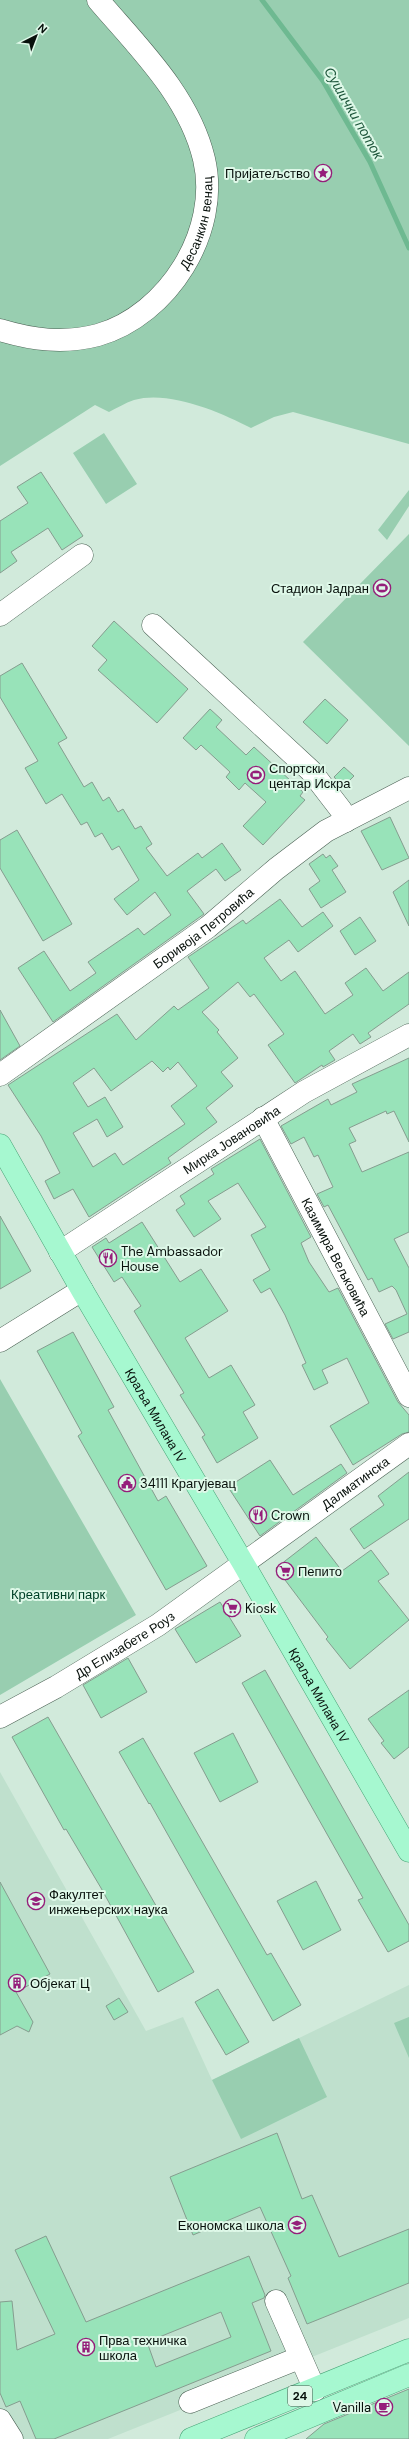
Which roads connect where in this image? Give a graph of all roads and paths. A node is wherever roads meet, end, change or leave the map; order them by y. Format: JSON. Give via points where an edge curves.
{"nodes":[{"id":1,"x":98,"y":0,"type":"edge"},
{"id":2,"x":0,"y":330,"type":"edge"},
{"id":3,"x":82,"y":555,"type":"dead end"},
{"id":4,"x":0,"y":615,"type":"edge"},
{"id":5,"x":153,"y":625,"type":"dead end"},
{"id":6,"x":409,"y":788,"type":"edge"},
{"id":7,"x":346,"y":821,"type":"junction"},
{"id":8,"x":409,"y":1035,"type":"edge"},
{"id":9,"x":0,"y":1075,"type":"edge"},
{"id":10,"x":263,"y":1118,"type":"junction"},
{"id":11,"x":0,"y":1145,"type":"edge"},
{"id":12,"x":60,"y":1252,"type":"junction"},
{"id":13,"x":82,"y":1290,"type":"junction"},
{"id":14,"x":0,"y":1341,"type":"edge"},
{"id":15,"x":409,"y":1396,"type":"edge"},
{"id":16,"x":409,"y":1444,"type":"edge"},
{"id":17,"x":243,"y":1563,"type":"junction"},
{"id":18,"x":0,"y":1717,"type":"edge"},
{"id":19,"x":409,"y":1851,"type":"edge"},
{"id":20,"x":276,"y":2301,"type":"dead end"},
{"id":21,"x":409,"y":2350,"type":"edge"},
{"id":22,"x":299,"y":2358,"type":"junction"},
{"id":23,"x":409,"y":2375,"type":"edge"},
{"id":24,"x":315,"y":2390,"type":"junction"},
{"id":25,"x":190,"y":2402,"type":"dead end"},
{"id":26,"x":0,"y":2420,"type":"edge"},
{"id":27,"x":12,"y":2439,"type":"edge"},
{"id":28,"x":191,"y":2439,"type":"edge"},
{"id":29,"x":256,"y":2439,"type":"edge"}],
"edges":[{"from":1,"to":2,"type":"street","name":"Десанкин венац","via":[[164,78],[191,121],[206,171],[205,204],[198,235],[188,259],[174,280],[156,300],[128,323],[98,335],[55,340],[28,338]]},
{"from":3,"to":4,"type":"street"},
{"from":5,"to":7,"type":"street","via":[[311,771],[338,805]]},
{"from":6,"to":7,"type":"street","name":"Боривоја Петровића"},
{"from":7,"to":9,"type":"street","name":"Боривоја Петровића","via":[[326,831],[208,927]]},
{"from":8,"to":10,"type":"street","name":"Мирка Јовановића","via":[[342,1069]]},
{"from":10,"to":12,"type":"street","name":"Мирка Јовановића"},
{"from":10,"to":15,"type":"street","name":"Казимира Вељковића"},
{"from":11,"to":12,"type":"main road","name":"Краља Милана IV"},
{"from":12,"to":13,"type":"main road","name":"Краља Милана IV"},
{"from":13,"to":14,"type":"street"},
{"from":13,"to":17,"type":"main road","name":"Краља Милана IV"},
{"from":16,"to":17,"type":"street","name":"Далматинска"},
{"from":17,"to":18,"type":"street","name":"Др Елизабете Роуз","via":[[158,1625],[56,1687]]},
{"from":17,"to":19,"type":"main road","name":"Краља Милана IV"},
{"from":20,"to":22,"type":"street"},
{"from":21,"to":24,"type":"main road","number":"24"},
{"from":22,"to":24,"type":"street"},
{"from":22,"to":25,"type":"street"},
{"from":23,"to":29,"type":"main road","number":"24"},
{"from":24,"to":28,"type":"main road","number":"24"},
{"from":26,"to":27,"type":"street"}]}
